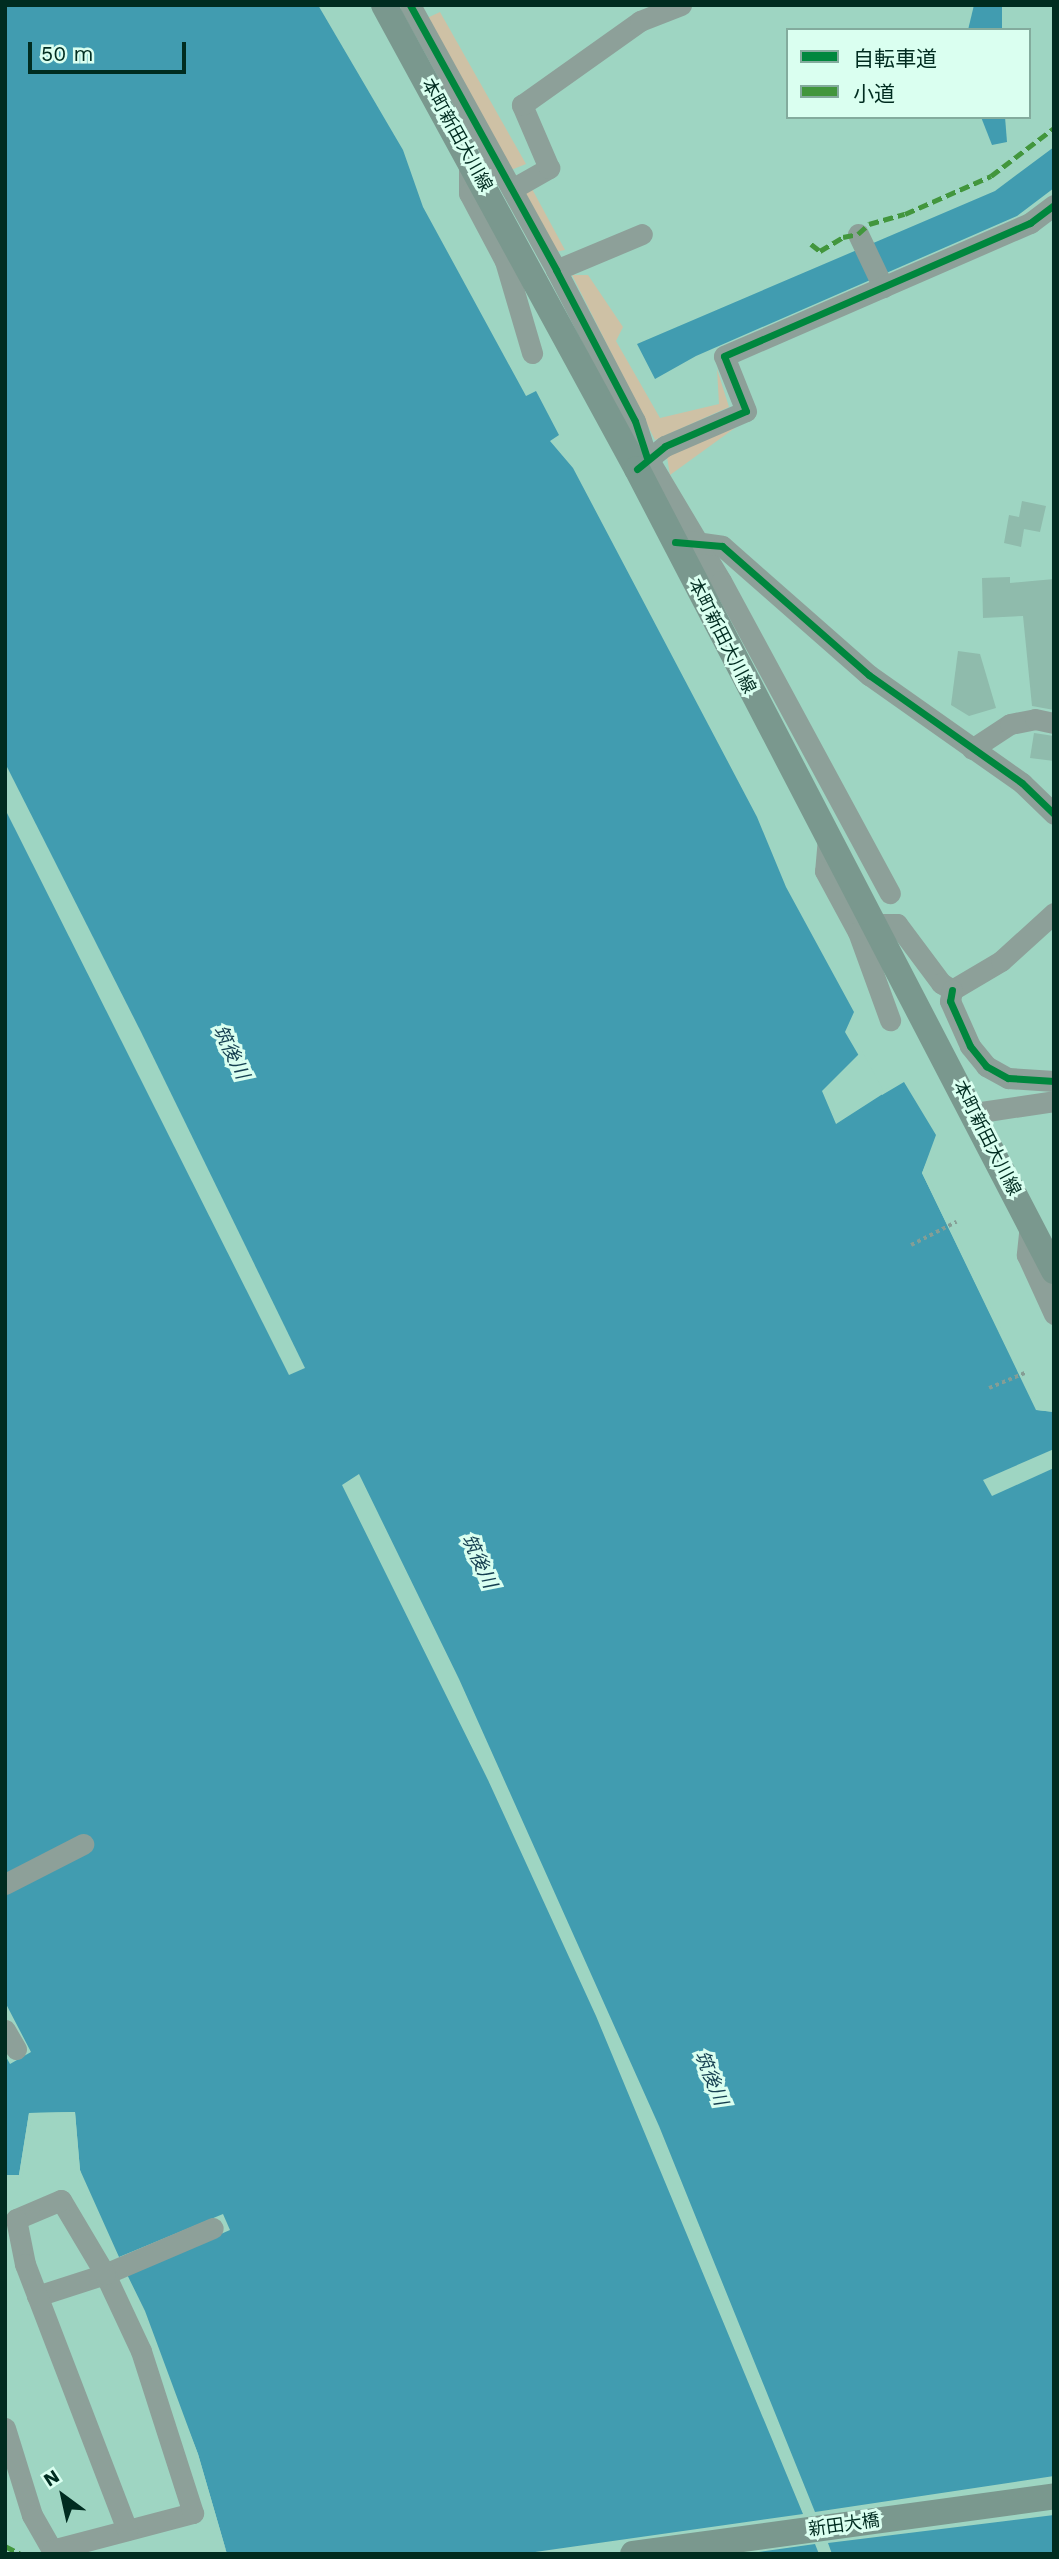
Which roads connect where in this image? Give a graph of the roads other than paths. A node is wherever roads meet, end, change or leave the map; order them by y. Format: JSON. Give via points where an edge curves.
{"nodes":[{"id":1,"x":384,"y":5,"type":"edge"},
{"id":2,"x":410,"y":5,"type":"edge"},
{"id":3,"x":681,"y":5,"type":"edge"},
{"id":4,"x":427,"y":58,"type":"junction"},
{"id":5,"x":469,"y":157,"type":"junction"},
{"id":6,"x":512,"y":189,"type":"junction"},
{"id":7,"x":1054,"y":205,"type":"edge"},
{"id":8,"x":642,"y":234,"type":"dead end"},
{"id":9,"x":858,"y":234,"type":"dead end"},
{"id":10,"x":556,"y":270,"type":"junction"},
{"id":11,"x":883,"y":287,"type":"junction"},
{"id":12,"x":532,"y":353,"type":"dead end"},
{"id":13,"x":642,"y":463,"type":"junction"},
{"id":14,"x":685,"y":542,"type":"junction"},
{"id":15,"x":1054,"y":723,"type":"edge"},
{"id":16,"x":972,"y":749,"type":"junction"},
{"id":17,"x":1054,"y":814,"type":"edge"},
{"id":18,"x":828,"y":838,"type":"junction"},
{"id":19,"x":890,"y":893,"type":"dead end"},
{"id":20,"x":1054,"y":913,"type":"edge"},
{"id":21,"x":876,"y":924,"type":"junction"},
{"id":22,"x":952,"y":990,"type":"junction"},
{"id":23,"x":890,"y":1020,"type":"dead end"},
{"id":24,"x":1054,"y":1080,"type":"edge"},
{"id":25,"x":1054,"y":1101,"type":"edge"},
{"id":26,"x":974,"y":1113,"type":"junction"},
{"id":27,"x":1030,"y":1224,"type":"junction"},
{"id":28,"x":1054,"y":1271,"type":"edge"},
{"id":29,"x":1054,"y":1314,"type":"edge"},
{"id":30,"x":83,"y":1844,"type":"dead end"},
{"id":31,"x":5,"y":1884,"type":"edge"},
{"id":32,"x":5,"y":2030,"type":"edge"},
{"id":33,"x":16,"y":2049,"type":"dead end"},
{"id":34,"x":213,"y":2228,"type":"dead end"},
{"id":35,"x":5,"y":2247,"type":"edge"},
{"id":36,"x":25,"y":2264,"type":"junction"},
{"id":37,"x":105,"y":2274,"type":"junction"},
{"id":38,"x":37,"y":2295,"type":"junction"},
{"id":39,"x":5,"y":2428,"type":"edge"},
{"id":40,"x":1054,"y":2496,"type":"edge"},
{"id":41,"x":127,"y":2530,"type":"junction"},
{"id":42,"x":633,"y":2554,"type":"edge"}],
"edges":[{"from":1,"to":4,"type":"main road","name":"本町新田大川線"},
{"from":2,"to":4,"type":"street"},
{"from":3,"to":6,"type":"street","via":[[640,21],[522,105],[549,168]]},
{"from":4,"to":5,"type":"main road","name":"本町新田大川線"},
{"from":4,"to":6,"type":"street"},
{"from":5,"to":12,"type":"street","via":[[469,193],[505,261]]},
{"from":5,"to":13,"type":"main road","name":"本町新田大川線"},
{"from":6,"to":10,"type":"street"},
{"from":7,"to":11,"type":"street","via":[[1030,223]]},
{"from":8,"to":10,"type":"street"},
{"from":9,"to":11,"type":"street"},
{"from":10,"to":13,"type":"street","via":[[635,421]]},
{"from":11,"to":13,"type":"street","via":[[724,356],[746,411]]},
{"from":13,"to":14,"type":"main road","name":"本町新田大川線"},
{"from":14,"to":16,"type":"street","via":[[722,546],[869,675]]},
{"from":14,"to":18,"type":"main road","name":"本町新田大川線"},
{"from":14,"to":19,"type":"street"},
{"from":15,"to":16,"type":"street","via":[[1035,719],[1010,724]]},
{"from":16,"to":17,"type":"street","via":[[1022,783]]},
{"from":18,"to":21,"type":"main road","name":"本町新田大川線"},
{"from":18,"to":23,"type":"street","via":[[825,871],[858,932]]},
{"from":20,"to":22,"type":"street","via":[[1001,961]]},
{"from":21,"to":22,"type":"street","via":[[897,924],[941,983]]},
{"from":21,"to":26,"type":"main road","name":"本町新田大川線"},
{"from":22,"to":24,"type":"street","via":[[950,1001],[970,1046],[986,1066],[1008,1078]]},
{"from":25,"to":26,"type":"street"},
{"from":26,"to":27,"type":"main road","name":"本町新田大川線"},
{"from":27,"to":28,"type":"main road","name":"本町新田大川線"},
{"from":27,"to":29,"type":"street","via":[[1027,1255]]},
{"from":30,"to":31,"type":"street"},
{"from":32,"to":33,"type":"street"},
{"from":34,"to":37,"type":"street"},
{"from":35,"to":36,"type":"street"},
{"from":36,"to":37,"type":"street","via":[[16,2219],[61,2200]]},
{"from":36,"to":38,"type":"street"},
{"from":37,"to":38,"type":"street"},
{"from":37,"to":41,"type":"street","via":[[141,2351],[193,2513]]},
{"from":38,"to":41,"type":"street"},
{"from":39,"to":41,"type":"street","via":[[32,2515],[52,2550]]},
{"from":40,"to":42,"type":"main road","name":"新田大橋"}]}
